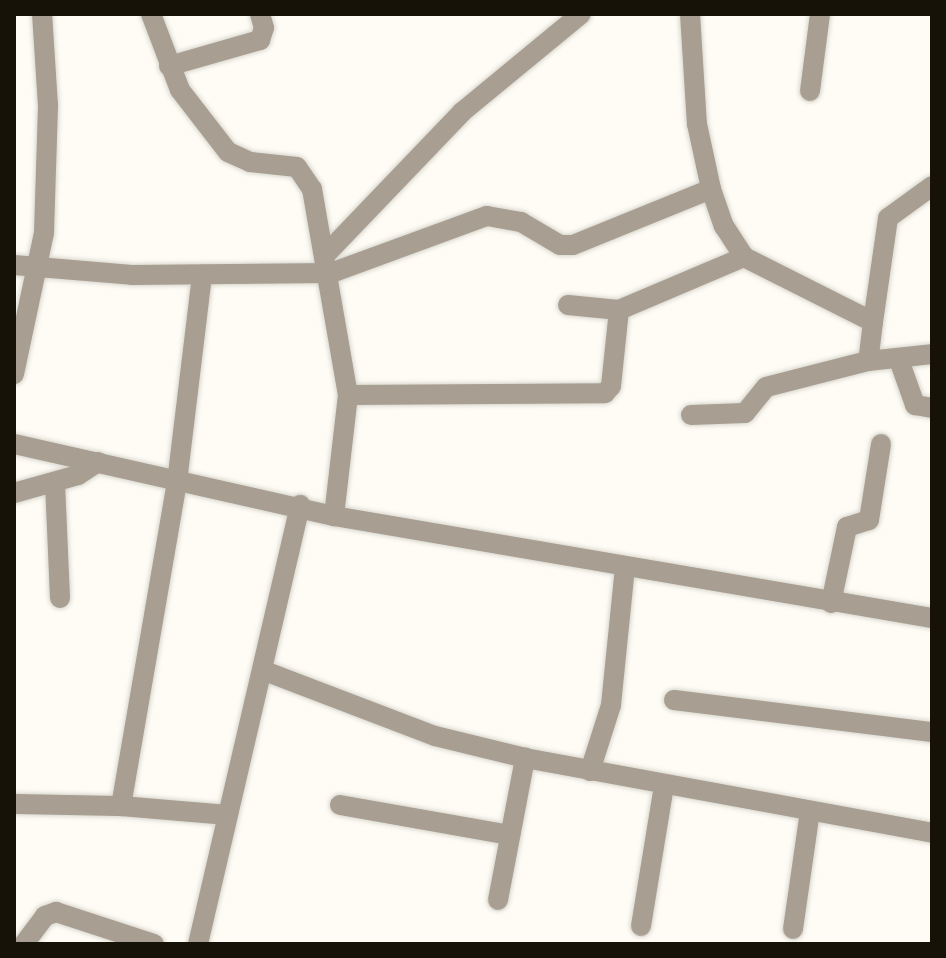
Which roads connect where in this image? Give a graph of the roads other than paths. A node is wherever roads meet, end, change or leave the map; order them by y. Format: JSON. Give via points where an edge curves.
{"nodes":[{"id":1,"x":42,"y":14,"type":"edge"},
{"id":2,"x":151,"y":14,"type":"edge"},
{"id":3,"x":260,"y":14,"type":"edge"},
{"id":4,"x":581,"y":14,"type":"edge"},
{"id":5,"x":690,"y":14,"type":"edge"},
{"id":6,"x":820,"y":14,"type":"edge"},
{"id":7,"x":169,"y":66,"type":"junction"},
{"id":8,"x":810,"y":91,"type":"dead end"},
{"id":9,"x":932,"y":186,"type":"edge"},
{"id":10,"x":711,"y":189,"type":"junction"},
{"id":11,"x":744,"y":257,"type":"junction"},
{"id":12,"x":329,"y":263,"type":"junction"},
{"id":13,"x":14,"y":265,"type":"edge"},
{"id":14,"x":39,"y":270,"type":"junction"},
{"id":15,"x":202,"y":274,"type":"junction"},
{"id":16,"x":568,"y":305,"type":"dead end"},
{"id":17,"x":619,"y":310,"type":"junction"},
{"id":18,"x":873,"y":322,"type":"junction"},
{"id":19,"x":932,"y":354,"type":"edge"},
{"id":20,"x":899,"y":360,"type":"junction"},
{"id":21,"x":868,"y":361,"type":"junction"},
{"id":22,"x":14,"y":374,"type":"edge"},
{"id":23,"x":348,"y":395,"type":"junction"},
{"id":24,"x":932,"y":408,"type":"edge"},
{"id":25,"x":691,"y":415,"type":"dead end"},
{"id":26,"x":14,"y":444,"type":"edge"},
{"id":27,"x":881,"y":444,"type":"dead end"},
{"id":28,"x":98,"y":462,"type":"junction"},
{"id":29,"x":177,"y":482,"type":"junction"},
{"id":30,"x":55,"y":483,"type":"junction"},
{"id":31,"x":14,"y":493,"type":"edge"},
{"id":32,"x":300,"y":505,"type":"junction"},
{"id":33,"x":334,"y":516,"type":"junction"},
{"id":34,"x":625,"y":567,"type":"junction"},
{"id":35,"x":60,"y":598,"type":"dead end"},
{"id":36,"x":831,"y":603,"type":"junction"},
{"id":37,"x":932,"y":618,"type":"edge"},
{"id":38,"x":262,"y":670,"type":"junction"},
{"id":39,"x":674,"y":700,"type":"dead end"},
{"id":40,"x":932,"y":732,"type":"edge"},
{"id":41,"x":525,"y":758,"type":"junction"},
{"id":42,"x":590,"y":771,"type":"junction"},
{"id":43,"x":664,"y":786,"type":"junction"},
{"id":44,"x":14,"y":804,"type":"edge"},
{"id":45,"x":340,"y":805,"type":"dead end"},
{"id":46,"x":121,"y":806,"type":"junction"},
{"id":47,"x":810,"y":811,"type":"junction"},
{"id":48,"x":228,"y":815,"type":"junction"},
{"id":49,"x":932,"y":833,"type":"edge"},
{"id":50,"x":510,"y":835,"type":"junction"},
{"id":51,"x":498,"y":900,"type":"dead end"},
{"id":52,"x":641,"y":926,"type":"dead end"},
{"id":53,"x":793,"y":929,"type":"dead end"},
{"id":54,"x":24,"y":944,"type":"edge"},
{"id":55,"x":154,"y":944,"type":"edge"},
{"id":56,"x":198,"y":944,"type":"edge"}],
"edges":[{"from":1,"to":14,"type":"street","via":[[48,106]]},
{"from":2,"to":7,"type":"street"},
{"from":3,"to":7,"type":"street","via":[[260,40]]},
{"from":4,"to":12,"type":"street","via":[[462,112]]},
{"from":5,"to":10,"type":"street","via":[[697,124]]},
{"from":6,"to":8,"type":"street"},
{"from":7,"to":12,"type":"street","via":[[198,118],[228,152],[239,160],[284,164],[306,174]]},
{"from":9,"to":18,"type":"street","via":[[888,218]]},
{"from":10,"to":11,"type":"street","via":[[724,226]]},
{"from":10,"to":12,"type":"street","via":[[573,245],[560,245],[521,222],[487,216]]},
{"from":11,"to":17,"type":"street"},
{"from":11,"to":18,"type":"street"},
{"from":12,"to":15,"type":"street"},
{"from":12,"to":23,"type":"street"},
{"from":13,"to":14,"type":"street"},
{"from":14,"to":15,"type":"street"},
{"from":14,"to":22,"type":"street"},
{"from":15,"to":29,"type":"street"},
{"from":16,"to":17,"type":"street"},
{"from":17,"to":23,"type":"street","via":[[611,386],[605,393]]},
{"from":18,"to":21,"type":"street"},
{"from":19,"to":20,"type":"street"},
{"from":20,"to":21,"type":"street"},
{"from":20,"to":24,"type":"street","via":[[915,405]]},
{"from":21,"to":25,"type":"street","via":[[766,387],[745,413]]},
{"from":23,"to":33,"type":"street"},
{"from":26,"to":28,"type":"street"},
{"from":27,"to":36,"type":"street","via":[[869,520],[847,527]]},
{"from":28,"to":29,"type":"street"},
{"from":28,"to":30,"type":"street"},
{"from":29,"to":32,"type":"street"},
{"from":29,"to":46,"type":"street"},
{"from":30,"to":31,"type":"street"},
{"from":30,"to":35,"type":"street"},
{"from":32,"to":33,"type":"street"},
{"from":32,"to":38,"type":"street"},
{"from":33,"to":34,"type":"street"},
{"from":34,"to":36,"type":"street"},
{"from":34,"to":42,"type":"street","via":[[611,705]]},
{"from":36,"to":37,"type":"street"},
{"from":38,"to":41,"type":"street","via":[[435,736]]},
{"from":38,"to":48,"type":"street"},
{"from":39,"to":40,"type":"street"},
{"from":41,"to":42,"type":"street"},
{"from":41,"to":50,"type":"street"},
{"from":42,"to":43,"type":"street"},
{"from":43,"to":47,"type":"street"},
{"from":43,"to":52,"type":"street"},
{"from":44,"to":46,"type":"street"},
{"from":45,"to":50,"type":"street"},
{"from":46,"to":48,"type":"street"},
{"from":47,"to":49,"type":"street"},
{"from":47,"to":53,"type":"street"},
{"from":48,"to":56,"type":"street"},
{"from":50,"to":51,"type":"street"},
{"from":54,"to":55,"type":"street","via":[[45,916],[56,912]]}]}
